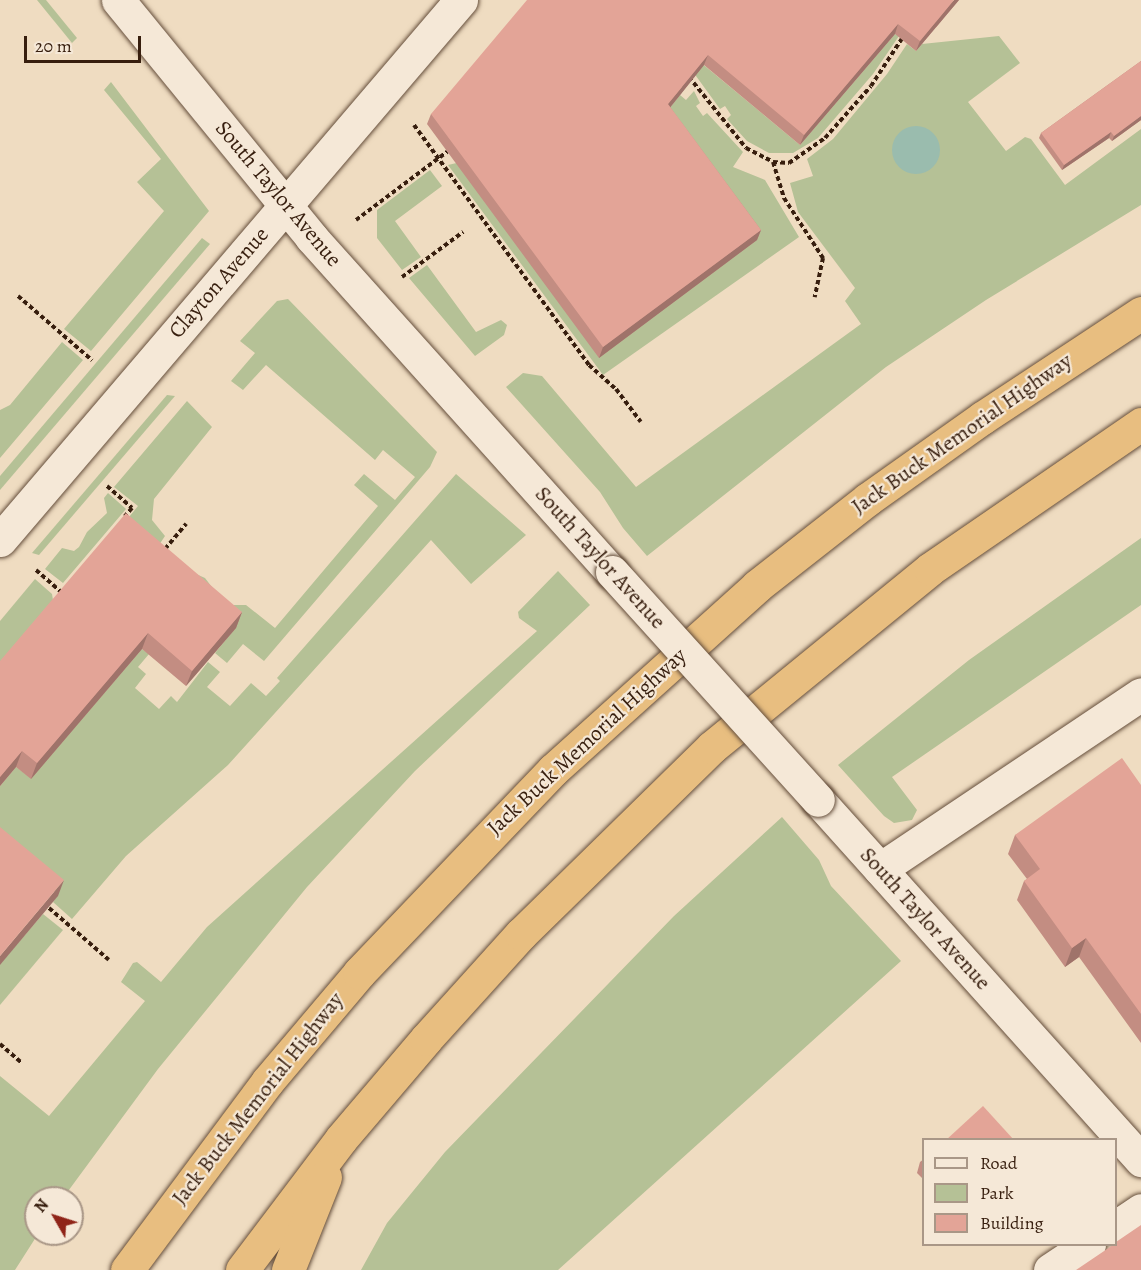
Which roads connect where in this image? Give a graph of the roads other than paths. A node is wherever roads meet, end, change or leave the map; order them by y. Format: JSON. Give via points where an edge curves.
{"nodes":[{"id":1,"x":118,"y":0,"type":"edge"},
{"id":2,"x":461,"y":0,"type":"edge"},
{"id":3,"x":285,"y":205,"type":"junction"},
{"id":4,"x":1141,"y":313,"type":"edge"},
{"id":5,"x":1141,"y":424,"type":"edge"},
{"id":6,"x":0,"y":540,"type":"edge"},
{"id":7,"x":1141,"y":694,"type":"edge"},
{"id":8,"x":880,"y":869,"type":"junction"},
{"id":9,"x":341,"y":1139,"type":"junction"},
{"id":10,"x":1141,"y":1160,"type":"edge"},
{"id":11,"x":1141,"y":1210,"type":"edge"},
{"id":12,"x":1117,"y":1226,"type":"edge"},
{"id":13,"x":1087,"y":1246,"type":"edge"},
{"id":14,"x":127,"y":1270,"type":"edge"},
{"id":15,"x":242,"y":1270,"type":"edge"},
{"id":16,"x":288,"y":1270,"type":"edge"},
{"id":17,"x":1050,"y":1270,"type":"edge"}],
"edges":[{"from":1,"to":3,"type":"street","name":"South Taylor Avenue"},
{"from":2,"to":3,"type":"street","name":"Clayton Avenue"},
{"from":3,"to":6,"type":"street","name":"Clayton Avenue"},
{"from":3,"to":8,"type":"street","name":"South Taylor Avenue","bridge":true},
{"from":4,"to":14,"type":"highway","name":"Jack Buck Memorial Highway","via":[[991,411],[868,499],[758,586],[561,762],[359,973],[267,1082]]},
{"from":5,"to":9,"type":"highway","via":[[930,569],[712,747],[521,934]]},
{"from":7,"to":8,"type":"street"},
{"from":8,"to":10,"type":"street","name":"South Taylor Avenue"},
{"from":9,"to":15,"type":"highway"},
{"from":9,"to":16,"type":"highway"},
{"from":11,"to":12,"type":"street"},
{"from":13,"to":17,"type":"street"}]}
